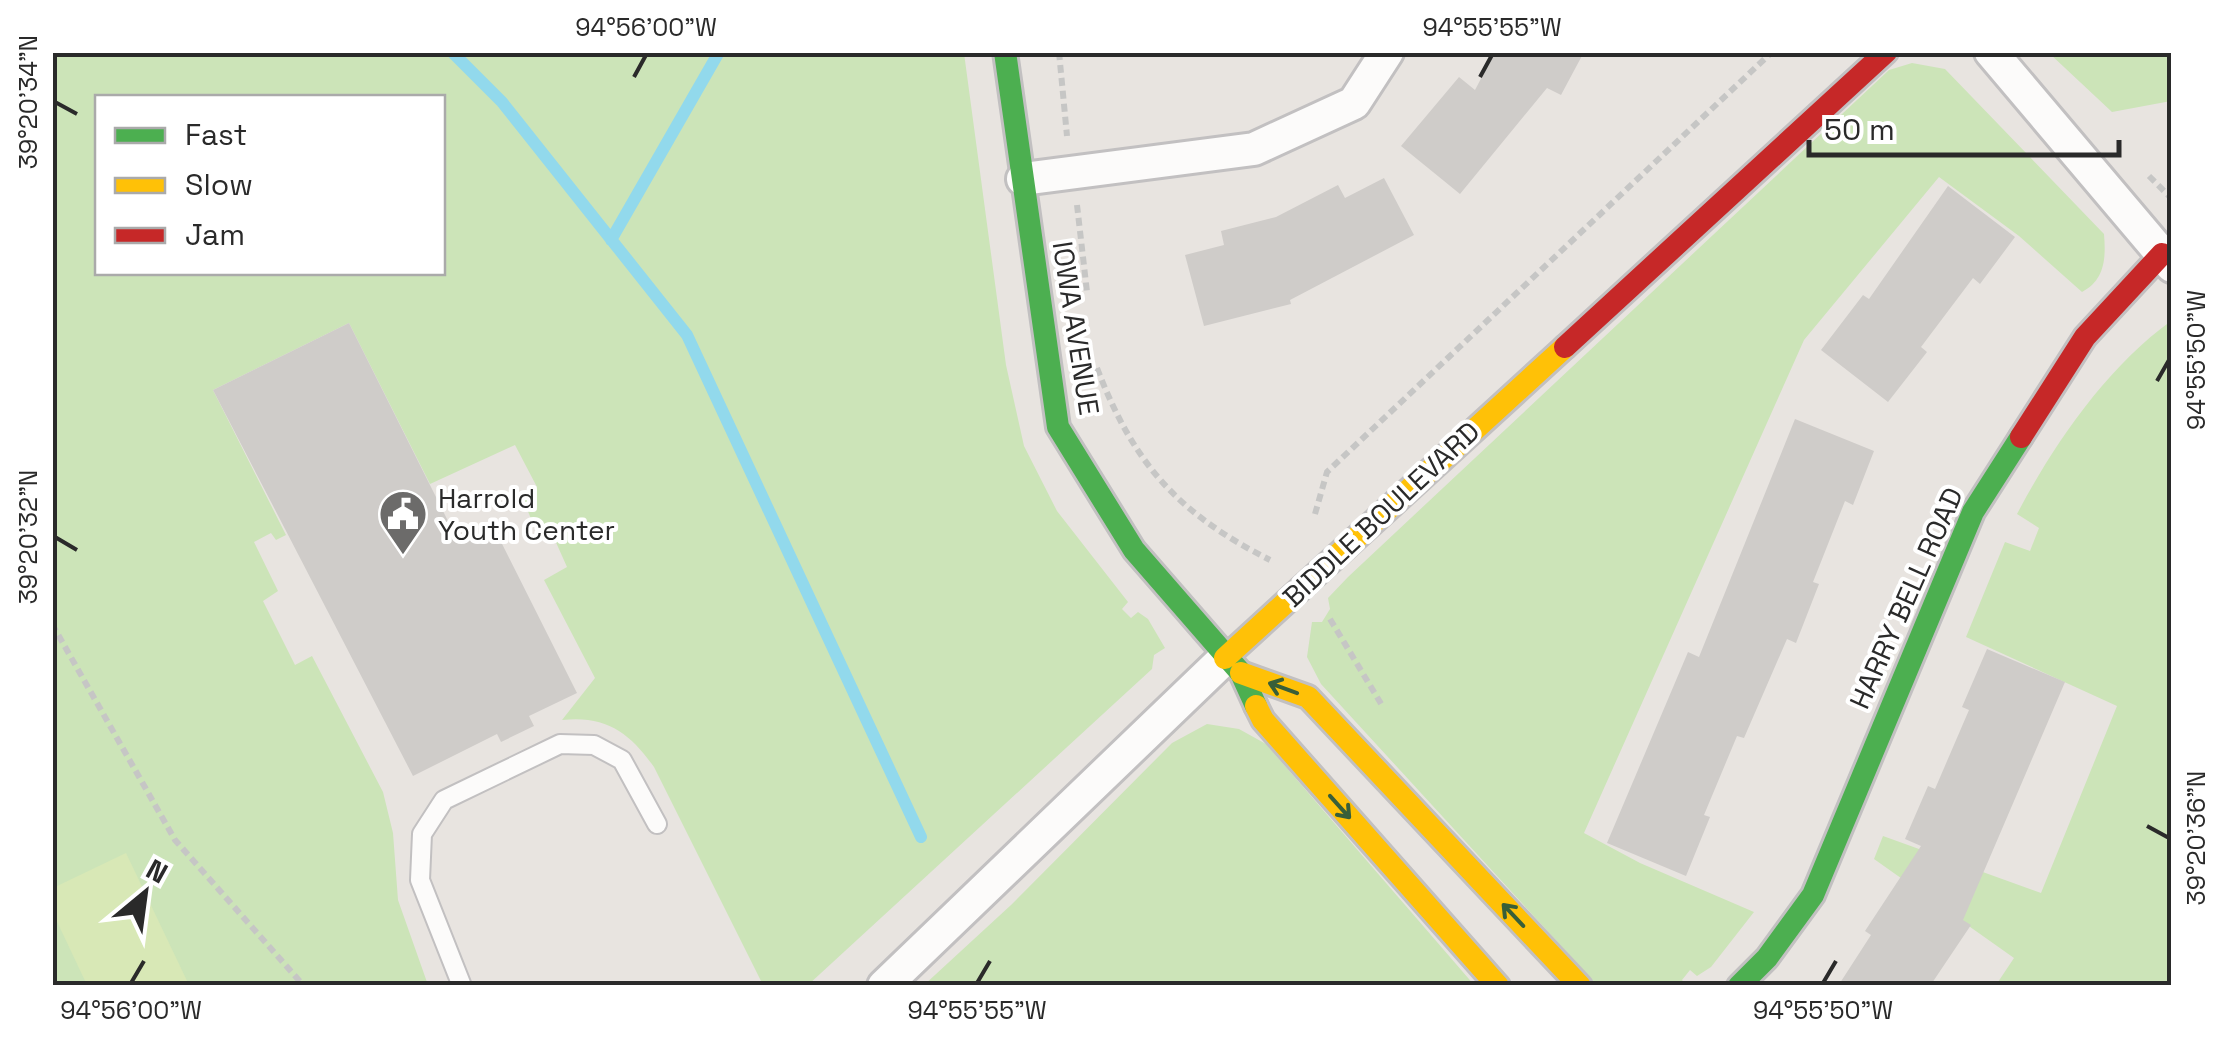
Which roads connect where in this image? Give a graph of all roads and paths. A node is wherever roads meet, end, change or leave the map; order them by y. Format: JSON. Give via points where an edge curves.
{"nodes":[{"id":1,"x":1004,"y":52,"type":"edge"},
{"id":2,"x":1058,"y":52,"type":"edge"},
{"id":3,"x":1387,"y":52,"type":"edge"},
{"id":4,"x":1772,"y":52,"type":"edge"},
{"id":5,"x":1886,"y":52,"type":"edge"},
{"id":6,"x":1990,"y":52,"type":"edge"},
{"id":7,"x":1068,"y":136,"type":"dead end"},
{"id":8,"x":1023,"y":179,"type":"junction"},
{"id":9,"x":1077,"y":204,"type":"dead end"},
{"id":10,"x":2167,"y":260,"type":"edge"},
{"id":11,"x":1088,"y":305,"type":"dead end"},
{"id":12,"x":1094,"y":354,"type":"dead end"},
{"id":13,"x":1304,"y":526,"type":"dead end"},
{"id":14,"x":1280,"y":552,"type":"dead end"},
{"id":15,"x":1270,"y":560,"type":"junction"},
{"id":16,"x":1284,"y":570,"type":"dead end"},
{"id":17,"x":52,"y":624,"type":"edge"},
{"id":18,"x":1233,"y":665,"type":"junction"},
{"id":19,"x":657,"y":824,"type":"dead end"},
{"id":20,"x":304,"y":986,"type":"edge"},
{"id":21,"x":462,"y":986,"type":"edge"},
{"id":22,"x":884,"y":986,"type":"edge"},
{"id":23,"x":1498,"y":986,"type":"edge"},
{"id":24,"x":1580,"y":986,"type":"edge"},
{"id":25,"x":1739,"y":986,"type":"edge"}],
"edges":[{"from":1,"to":8,"type":"street","name":"IOWA AVENUE"},
{"from":2,"to":7,"type":"path"},
{"from":3,"to":8,"type":"street","via":[[1354,103],[1254,150]]},
{"from":4,"to":13,"type":"path","via":[[1327,472],[1316,513]]},
{"from":5,"to":18,"type":"street","name":"BIDDLE BOULEVARD"},
{"from":6,"to":10,"type":"street"},
{"from":8,"to":18,"type":"street","name":"IOWA AVENUE","via":[[1058,427],[1134,550]]},
{"from":9,"to":11,"type":"path"},
{"from":10,"to":25,"type":"street","name":"HARRY BELL ROAD","via":[[2085,336],[1973,512],[1813,895]]},
{"from":12,"to":15,"type":"path","via":[[1128,440],[1148,468],[1211,529]]},
{"from":14,"to":15,"type":"path"},
{"from":15,"to":16,"type":"path"},
{"from":17,"to":20,"type":"path","via":[[175,840]]},
{"from":18,"to":22,"type":"street","name":"BIDDLE BOULEVARD"},
{"from":18,"to":23,"type":"street","name":"IOWA AVENUE","one_way":true,"via":[[1262,720]]},
{"from":24,"to":18,"type":"street","name":"IOWA AVENUE","one_way":true,"via":[[1308,698]]},
{"from":19,"to":21,"type":"lane","via":[[622,760],[594,746],[560,744],[444,800],[422,834],[420,880]]}]}
